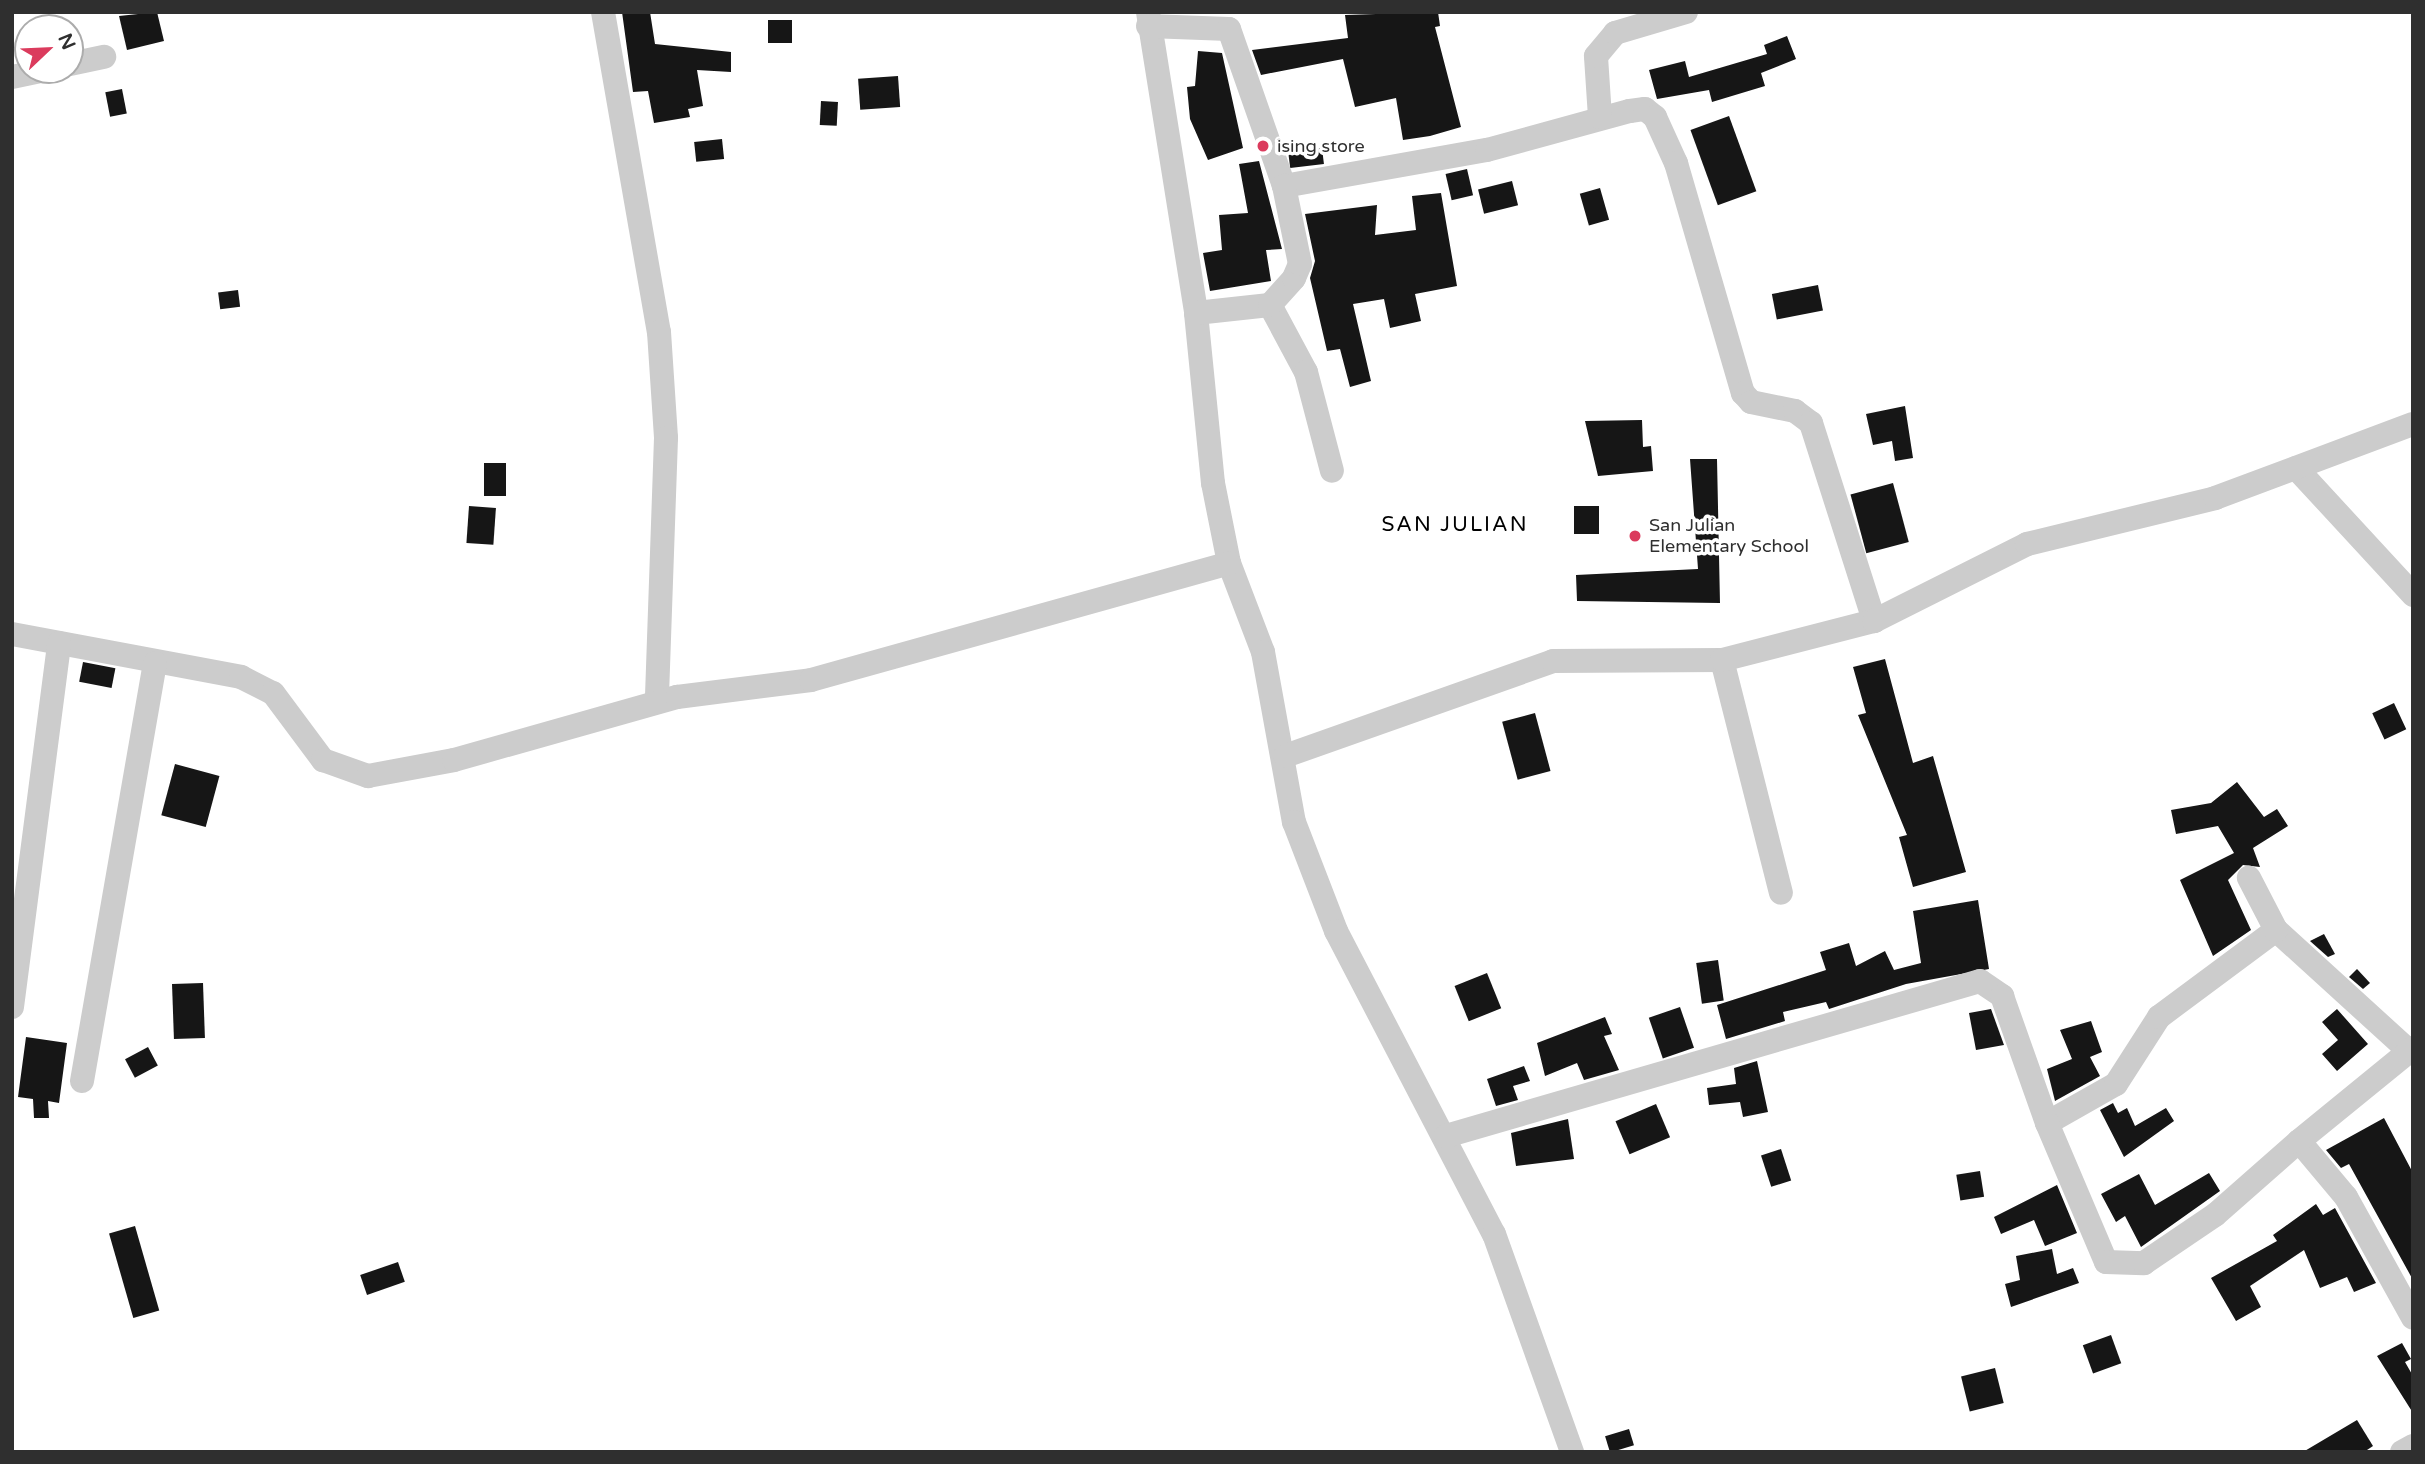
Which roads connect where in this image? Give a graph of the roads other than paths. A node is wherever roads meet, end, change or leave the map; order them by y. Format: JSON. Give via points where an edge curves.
{"nodes":[{"id":1,"x":603,"y":12,"type":"edge"},
{"id":2,"x":1686,"y":12,"type":"edge"},
{"id":3,"x":1148,"y":19,"type":"edge"},
{"id":4,"x":104,"y":57,"type":"dead end"},
{"id":5,"x":84,"y":61,"type":"edge"},
{"id":6,"x":1600,"y":117,"type":"junction"},
{"id":7,"x":1284,"y":186,"type":"junction"},
{"id":8,"x":1270,"y":305,"type":"junction"},
{"id":9,"x":1196,"y":313,"type":"junction"},
{"id":10,"x":2413,"y":424,"type":"edge"},
{"id":11,"x":2296,"y":468,"type":"junction"},
{"id":12,"x":1332,"y":471,"type":"dead end"},
{"id":13,"x":1229,"y":563,"type":"junction"},
{"id":14,"x":2413,"y":595,"type":"edge"},
{"id":15,"x":1874,"y":621,"type":"junction"},
{"id":16,"x":12,"y":634,"type":"edge"},
{"id":17,"x":59,"y":643,"type":"junction"},
{"id":18,"x":1722,"y":660,"type":"junction"},
{"id":19,"x":155,"y":663,"type":"junction"},
{"id":20,"x":657,"y":701,"type":"junction"},
{"id":21,"x":1285,"y":756,"type":"junction"},
{"id":22,"x":2249,"y":878,"type":"dead end"},
{"id":23,"x":1781,"y":892,"type":"dead end"},
{"id":24,"x":2276,"y":930,"type":"junction"},
{"id":25,"x":12,"y":1007,"type":"edge"},
{"id":26,"x":2411,"y":1050,"type":"edge"},
{"id":27,"x":82,"y":1081,"type":"dead end"},
{"id":28,"x":2047,"y":1123,"type":"junction"},
{"id":29,"x":1446,"y":1136,"type":"junction"},
{"id":30,"x":2299,"y":1141,"type":"junction"},
{"id":31,"x":2413,"y":1318,"type":"edge"},
{"id":32,"x":2413,"y":1446,"type":"edge"},
{"id":33,"x":1572,"y":1452,"type":"edge"},
{"id":34,"x":2402,"y":1452,"type":"edge"}],
"edges":[{"from":1,"to":20,"type":"street","via":[[659,332],[666,463]]},
{"from":2,"to":6,"type":"street","via":[[1615,33],[1597,56]]},
{"from":3,"to":7,"type":"street","via":[[1229,29]]},
{"from":3,"to":9,"type":"street"},
{"from":4,"to":5,"type":"street"},
{"from":6,"to":7,"type":"street","via":[[1476,153]]},
{"from":6,"to":15,"type":"street","via":[[1645,109],[1655,117],[1680,175],[1743,393],[1751,402],[1795,411],[1811,423]]},
{"from":7,"to":8,"type":"street","via":[[1300,264]]},
{"from":8,"to":9,"type":"street"},
{"from":8,"to":12,"type":"street","via":[[1292,335],[1306,372]]},
{"from":9,"to":13,"type":"street","via":[[1213,483]]},
{"from":10,"to":11,"type":"street"},
{"from":11,"to":14,"type":"street"},
{"from":11,"to":15,"type":"street","via":[[2216,498],[2026,544]]},
{"from":13,"to":20,"type":"street","via":[[811,680]]},
{"from":13,"to":21,"type":"street","via":[[1263,652]]},
{"from":15,"to":18,"type":"street"},
{"from":16,"to":17,"type":"street"},
{"from":17,"to":19,"type":"street"},
{"from":17,"to":25,"type":"street"},
{"from":18,"to":21,"type":"street","via":[[1553,661]]},
{"from":18,"to":23,"type":"street"},
{"from":19,"to":20,"type":"street","via":[[241,677],[273,693],[323,760],[368,776],[454,760]]},
{"from":19,"to":27,"type":"street"},
{"from":21,"to":29,"type":"street","via":[[1294,822],[1336,931]]},
{"from":22,"to":24,"type":"street"},
{"from":24,"to":26,"type":"street"},
{"from":24,"to":28,"type":"street","via":[[2159,1017],[2116,1084]]},
{"from":26,"to":30,"type":"street"},
{"from":28,"to":29,"type":"street","via":[[2002,996],[1980,981]]},
{"from":28,"to":30,"type":"street","via":[[2097,1250],[2121,1267],[2144,1263],[2215,1215]]},
{"from":29,"to":33,"type":"street","via":[[1494,1234]]},
{"from":30,"to":31,"type":"street","via":[[2346,1197]]},
{"from":32,"to":34,"type":"street"}]}
